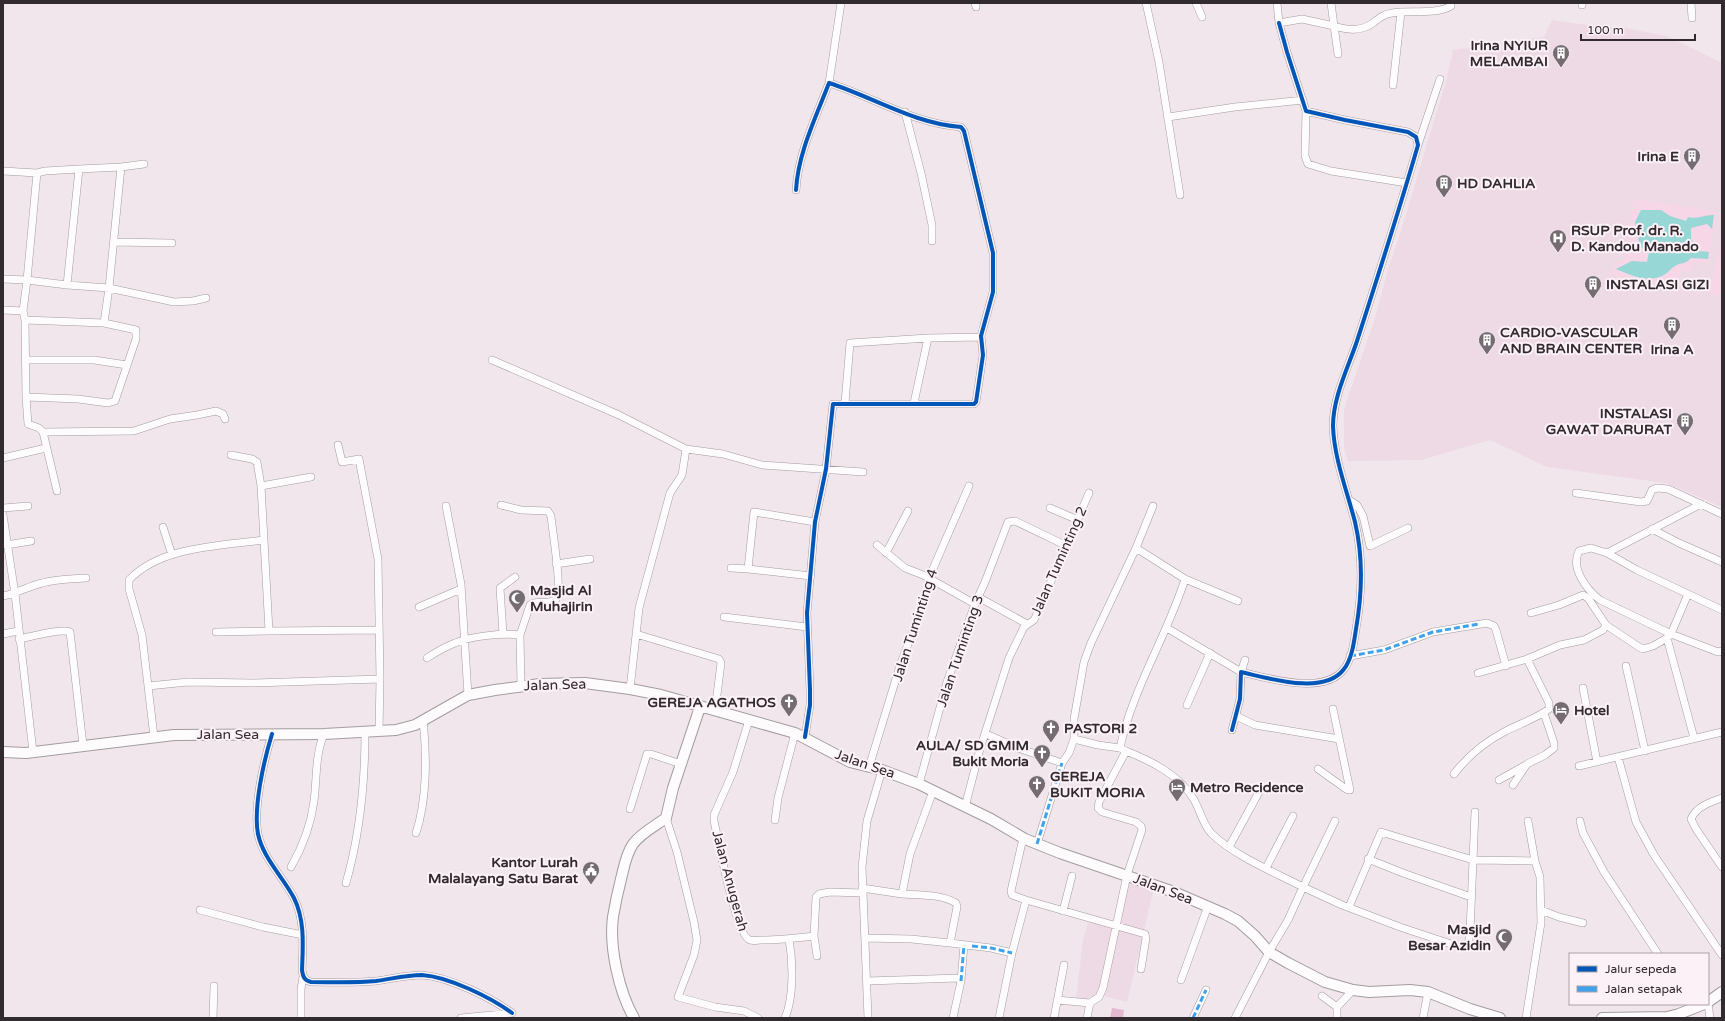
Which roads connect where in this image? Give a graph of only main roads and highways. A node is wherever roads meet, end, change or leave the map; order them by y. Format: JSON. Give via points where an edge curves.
{"nodes":[{"id":1,"x":700,"y":707,"type":"junction"},
{"id":2,"x":3,"y":752,"type":"edge"},
{"id":3,"x":1722,"y":992,"type":"edge"},
{"id":4,"x":1709,"y":1002,"type":"edge"},
{"id":5,"x":1691,"y":1007,"type":"edge"},
{"id":6,"x":634,"y":1018,"type":"edge"},
{"id":7,"x":1500,"y":1018,"type":"edge"},
{"id":8,"x":1602,"y":1018,"type":"edge"}],
"edges":[{"from":1,"to":2,"type":"main road","name":"Jalan Sea","via":[[630,689],[585,682],[558,683],[468,695],[401,729],[324,734],[174,735],[33,752]]},
{"from":1,"to":6,"type":"main road","via":[[673,788],[666,818],[637,839],[627,855],[613,918],[612,935],[616,965],[624,996]]},
{"from":1,"to":7,"type":"main road","name":"Jalan Sea","via":[[800,735],[850,762],[882,770],[918,784],[991,819],[1022,838],[1208,906],[1238,921],[1269,952],[1324,982],[1352,990],[1428,992]]},
{"from":3,"to":4,"type":"main road"},
{"from":5,"to":8,"type":"main road","via":[[1667,1017]]}]}
